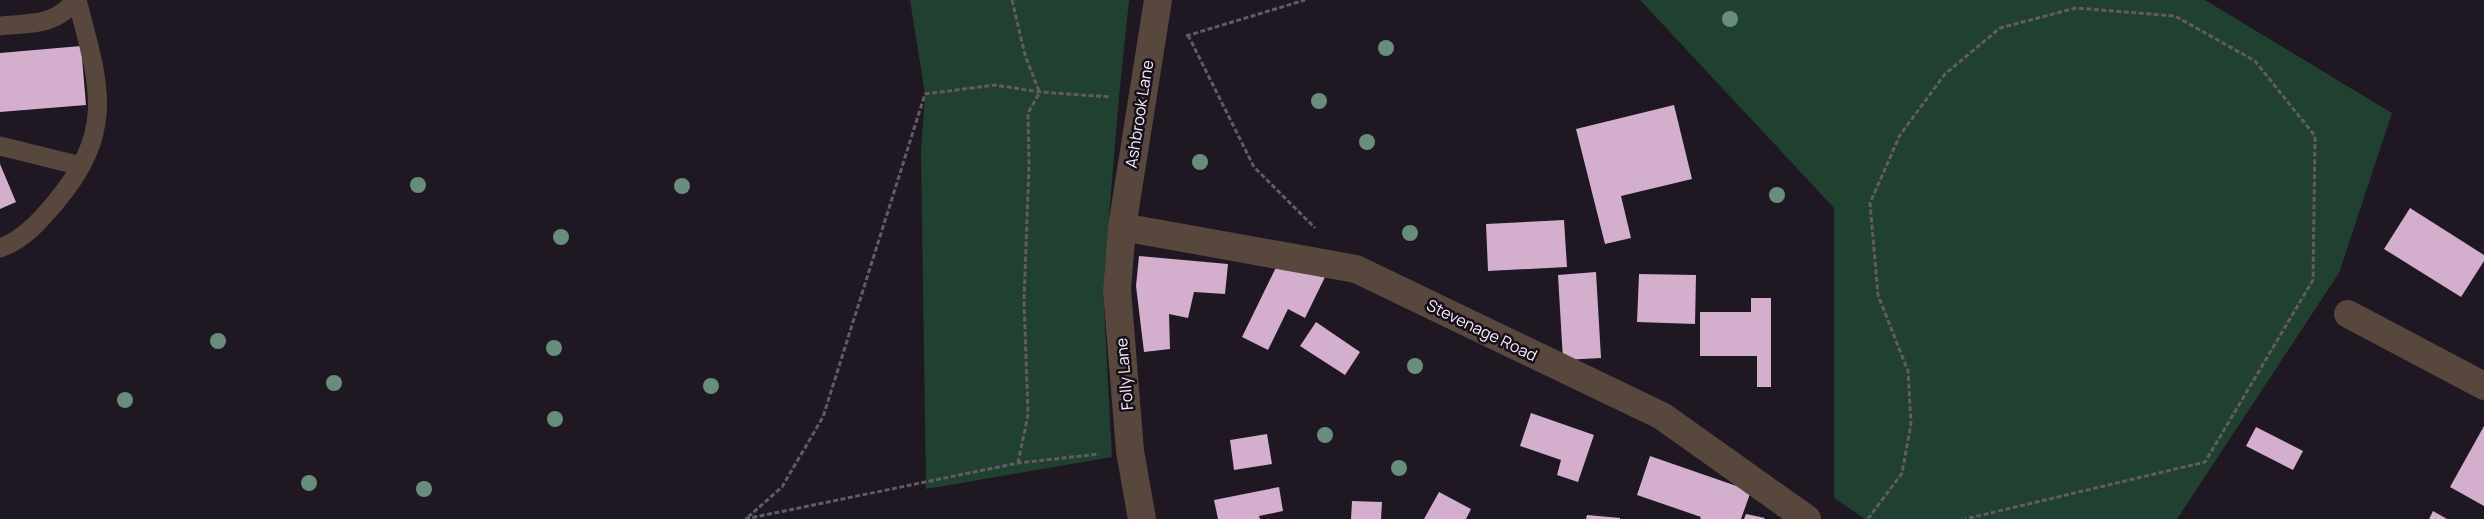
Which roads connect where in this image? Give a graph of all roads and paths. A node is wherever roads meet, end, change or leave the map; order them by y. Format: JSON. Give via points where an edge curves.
{"nodes":[{"id":1,"x":76,"y":0,"type":"edge"},
{"id":2,"x":1012,"y":0,"type":"edge"},
{"id":3,"x":1158,"y":0,"type":"edge"},
{"id":4,"x":1305,"y":0,"type":"edge"},
{"id":5,"x":0,"y":26,"type":"edge"},
{"id":6,"x":1188,"y":36,"type":"junction"},
{"id":7,"x":1147,"y":62,"type":"junction"},
{"id":8,"x":1040,"y":92,"type":"junction"},
{"id":9,"x":1141,"y":104,"type":"junction"},
{"id":10,"x":0,"y":146,"type":"edge"},
{"id":11,"x":81,"y":166,"type":"junction"},
{"id":12,"x":1122,"y":227,"type":"junction"},
{"id":13,"x":1322,"y":235,"type":"dead end"},
{"id":14,"x":0,"y":248,"type":"edge"},
{"id":15,"x":2348,"y":314,"type":"dead end"},
{"id":16,"x":2484,"y":386,"type":"edge"},
{"id":17,"x":1130,"y":451,"type":"junction"},
{"id":18,"x":1018,"y":463,"type":"junction"},
{"id":19,"x":746,"y":518,"type":"edge"},
{"id":20,"x":1142,"y":519,"type":"edge"},
{"id":21,"x":1807,"y":519,"type":"edge"},
{"id":22,"x":1868,"y":519,"type":"edge"},
{"id":23,"x":1965,"y":519,"type":"edge"}],
"edges":[{"from":1,"to":5,"type":"lane","via":[[66,12],[48,21]]},
{"from":1,"to":11,"type":"lane","via":[[98,92],[98,123]]},
{"from":2,"to":8,"type":"path","via":[[1025,55]]},
{"from":3,"to":7,"type":"street","name":"Ashbrook Lane"},
{"from":4,"to":6,"type":"path"},
{"from":6,"to":7,"type":"path"},
{"from":6,"to":13,"type":"path","via":[[1254,167]]},
{"from":7,"to":9,"type":"street","name":"Ashbrook Lane"},
{"from":8,"to":9,"type":"path","via":[[1119,97]]},
{"from":8,"to":18,"type":"path","via":[[1028,113],[1024,300],[1028,415]]},
{"from":8,"to":19,"type":"path","via":[[995,85],[925,94],[823,417],[782,487]]},
{"from":9,"to":12,"type":"street","name":"Ashbrook Lane"},
{"from":10,"to":11,"type":"lane"},
{"from":11,"to":14,"type":"lane","via":[[69,186],[35,226],[12,244]]},
{"from":12,"to":17,"type":"street","name":"Folly Lane","via":[[1117,290]]},
{"from":12,"to":21,"type":"street","name":"Stevenage Road","via":[[1356,270],[1662,416]]},
{"from":15,"to":16,"type":"street"},
{"from":17,"to":18,"type":"path"},
{"from":17,"to":20,"type":"street","name":"Folly Lane"},
{"from":18,"to":19,"type":"path"},
{"from":22,"to":23,"type":"path","via":[[1902,473],[1911,424],[1908,371],[1878,295],[1870,203],[1900,135],[1945,74],[2000,28],[2076,8],[2175,16],[2255,61],[2315,136],[2313,280],[2205,462]]}]}
